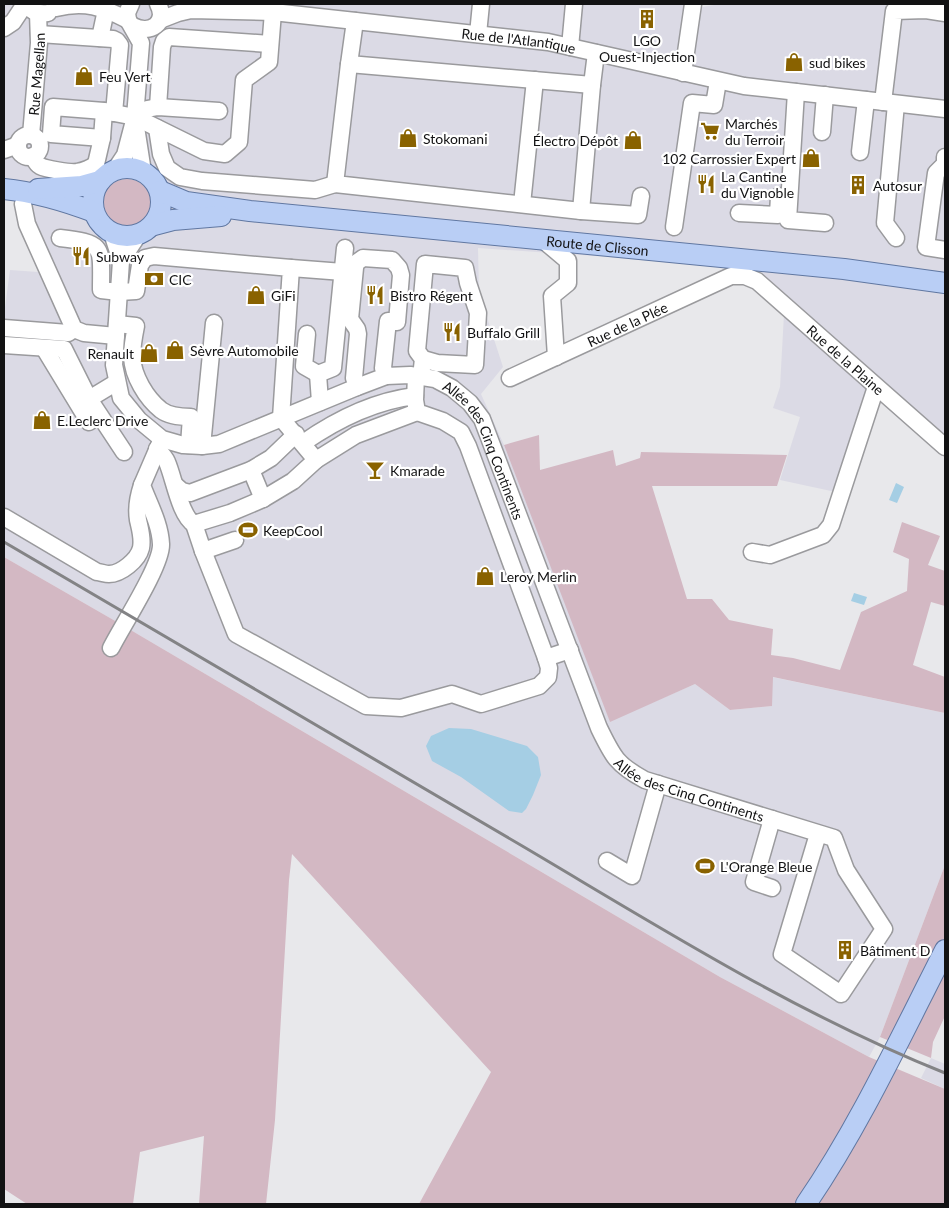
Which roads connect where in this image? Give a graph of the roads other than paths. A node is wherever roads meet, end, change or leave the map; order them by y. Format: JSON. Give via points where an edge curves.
{"nodes":[{"id":1,"x":481,"y":4,"type":"edge"},
{"id":2,"x":574,"y":4,"type":"edge"},
{"id":3,"x":693,"y":4,"type":"edge"},
{"id":4,"x":58,"y":6,"type":"edge"},
{"id":5,"x":30,"y":7,"type":"edge"},
{"id":6,"x":109,"y":7,"type":"edge"},
{"id":7,"x":203,"y":7,"type":"edge"},
{"id":8,"x":272,"y":12,"type":"junction"},
{"id":9,"x":129,"y":13,"type":"edge"},
{"id":10,"x":945,"y":13,"type":"edge"},
{"id":11,"x":158,"y":14,"type":"edge"},
{"id":12,"x":355,"y":20,"type":"junction"},
{"id":13,"x":4,"y":28,"type":"edge"},
{"id":14,"x":39,"y":34,"type":"junction"},
{"id":15,"x":478,"y":34,"type":"junction"},
{"id":16,"x":100,"y":38,"type":"junction"},
{"id":17,"x":141,"y":43,"type":"junction"},
{"id":18,"x":270,"y":44,"type":"junction"},
{"id":19,"x":570,"y":47,"type":"junction"},
{"id":20,"x":596,"y":53,"type":"junction"},
{"id":21,"x":349,"y":64,"type":"junction"},
{"id":22,"x":683,"y":73,"type":"junction"},
{"id":23,"x":535,"y":80,"type":"junction"},
{"id":24,"x":718,"y":81,"type":"junction"},
{"id":25,"x":592,"y":85,"type":"junction"},
{"id":26,"x":793,"y":92,"type":"junction"},
{"id":27,"x":825,"y":96,"type":"junction"},
{"id":28,"x":866,"y":100,"type":"junction"},
{"id":29,"x":889,"y":103,"type":"junction"},
{"id":30,"x":158,"y":107,"type":"junction"},
{"id":31,"x":79,"y":109,"type":"junction"},
{"id":32,"x":945,"y":110,"type":"edge"},
{"id":33,"x":219,"y":111,"type":"dead end"},
{"id":34,"x":109,"y":112,"type":"junction"},
{"id":35,"x":135,"y":114,"type":"junction"},
{"id":36,"x":157,"y":128,"type":"junction"},
{"id":37,"x":822,"y":132,"type":"dead end"},
{"id":38,"x":78,"y":136,"type":"junction"},
{"id":39,"x":102,"y":138,"type":"junction"},
{"id":40,"x":29,"y":144,"type":"edge"},
{"id":41,"x":860,"y":152,"type":"dead end"},
{"id":42,"x":945,"y":157,"type":"edge"},
{"id":43,"x":143,"y":172,"type":"junction"},
{"id":44,"x":108,"y":176,"type":"junction"},
{"id":45,"x":335,"y":184,"type":"junction"},
{"id":46,"x":160,"y":191,"type":"junction"},
{"id":47,"x":16,"y":195,"type":"edge"},
{"id":48,"x":641,"y":196,"type":"dead end"},
{"id":49,"x":522,"y":204,"type":"junction"},
{"id":50,"x":250,"y":211,"type":"junction"},
{"id":51,"x":581,"y":211,"type":"junction"},
{"id":52,"x":94,"y":212,"type":"junction"},
{"id":53,"x":739,"y":213,"type":"dead end"},
{"id":54,"x":825,"y":223,"type":"dead end"},
{"id":55,"x":674,"y":228,"type":"dead end"},
{"id":56,"x":146,"y":230,"type":"junction"},
{"id":57,"x":112,"y":233,"type":"junction"},
{"id":58,"x":60,"y":238,"type":"dead end"},
{"id":59,"x":896,"y":238,"type":"dead end"},
{"id":60,"x":543,"y":240,"type":"junction"},
{"id":61,"x":345,"y":248,"type":"dead end"},
{"id":62,"x":945,"y":250,"type":"edge"},
{"id":63,"x":122,"y":262,"type":"junction"},
{"id":64,"x":291,"y":268,"type":"junction"},
{"id":65,"x":343,"y":272,"type":"junction"},
{"id":66,"x":745,"y":276,"type":"joint"},
{"id":67,"x":945,"y":283,"type":"edge"},
{"id":68,"x":119,"y":292,"type":"junction"},
{"id":69,"x":214,"y":323,"type":"dead end"},
{"id":70,"x":4,"y":328,"type":"edge"},
{"id":71,"x":74,"y":329,"type":"junction"},
{"id":72,"x":116,"y":330,"type":"junction"},
{"id":73,"x":307,"y":334,"type":"dead end"},
{"id":74,"x":4,"y":346,"type":"edge"},
{"id":75,"x":44,"y":348,"type":"junction"},
{"id":76,"x":556,"y":357,"type":"junction"},
{"id":77,"x":423,"y":359,"type":"junction"},
{"id":78,"x":318,"y":374,"type":"junction"},
{"id":79,"x":386,"y":376,"type":"junction"},
{"id":80,"x":418,"y":377,"type":"junction"},
{"id":81,"x":510,"y":378,"type":"dead end"},
{"id":82,"x":117,"y":382,"type":"junction"},
{"id":83,"x":357,"y":387,"type":"junction"},
{"id":84,"x":876,"y":387,"type":"junction"},
{"id":85,"x":89,"y":399,"type":"junction"},
{"id":86,"x":320,"y":402,"type":"junction"},
{"id":87,"x":416,"y":404,"type":"junction"},
{"id":88,"x":281,"y":418,"type":"junction"},
{"id":89,"x":89,"y":422,"type":"dead end"},
{"id":90,"x":299,"y":439,"type":"junction"},
{"id":91,"x":160,"y":444,"type":"junction"},
{"id":92,"x":195,"y":445,"type":"junction"},
{"id":93,"x":945,"y":447,"type":"edge"},
{"id":94,"x":124,"y":452,"type":"dead end"},
{"id":95,"x":316,"y":460,"type":"junction"},
{"id":96,"x":251,"y":470,"type":"junction"},
{"id":97,"x":142,"y":485,"type":"junction"},
{"id":98,"x":175,"y":485,"type":"junction"},
{"id":99,"x":263,"y":499,"type":"junction"},
{"id":100,"x":4,"y":517,"type":"edge"},
{"id":101,"x":194,"y":524,"type":"junction"},
{"id":102,"x":235,"y":540,"type":"dead end"},
{"id":103,"x":203,"y":550,"type":"junction"},
{"id":104,"x":752,"y":552,"type":"dead end"},
{"id":105,"x":111,"y":648,"type":"dead end"},
{"id":106,"x":570,"y":650,"type":"junction"},
{"id":107,"x":546,"y":658,"type":"junction"},
{"id":108,"x":658,"y":784,"type":"junction"},
{"id":109,"x":772,"y":819,"type":"junction"},
{"id":110,"x":818,"y":834,"type":"junction"},
{"id":111,"x":607,"y":861,"type":"dead end"},
{"id":112,"x":772,"y":888,"type":"dead end"},
{"id":113,"x":945,"y":950,"type":"edge"},
{"id":114,"x":806,"y":1204,"type":"edge"}],
"edges":[{"from":1,"to":15,"type":"street"},
{"from":2,"to":19,"type":"street"},
{"from":3,"to":22,"type":"street"},
{"from":4,"to":5,"type":"street","via":[[48,13]]},
{"from":4,"to":6,"type":"street"},
{"from":5,"to":13,"type":"street"},
{"from":5,"to":14,"type":"street","name":"Rue Magellan"},
{"from":6,"to":9,"type":"street"},
{"from":6,"to":16,"type":"street"},
{"from":7,"to":8,"type":"street","name":"Rue de l'Atlantique"},
{"from":7,"to":11,"type":"street","name":"Rue de l'Atlantique"},
{"from":8,"to":12,"type":"street","name":"Rue de l'Atlantique"},
{"from":8,"to":18,"type":"street"},
{"from":9,"to":11,"type":"street","via":[[140,30],[149,30]]},
{"from":9,"to":17,"type":"street"},
{"from":10,"to":29,"type":"street","via":[[894,11]]},
{"from":11,"to":17,"type":"street"},
{"from":12,"to":15,"type":"street","name":"Rue de l'Atlantique"},
{"from":12,"to":21,"type":"street"},
{"from":14,"to":16,"type":"street"},
{"from":14,"to":40,"type":"street","name":"Rue Magellan"},
{"from":15,"to":19,"type":"street","name":"Rue de l'Atlantique"},
{"from":16,"to":34,"type":"street","via":[[112,39],[120,45]]},
{"from":17,"to":35,"type":"street"},
{"from":18,"to":30,"type":"street","via":[[169,37],[162,48]]},
{"from":18,"to":36,"type":"street","via":[[269,62],[244,80],[239,142],[225,154],[204,152]]},
{"from":19,"to":20,"type":"street","name":"Rue de l'Atlantique"},
{"from":20,"to":22,"type":"street","name":"Rue de l'Atlantique"},
{"from":20,"to":25,"type":"street"},
{"from":21,"to":23,"type":"street"},
{"from":21,"to":45,"type":"street"},
{"from":22,"to":24,"type":"street","name":"Rue de l'Atlantique"},
{"from":23,"to":25,"type":"street"},
{"from":23,"to":49,"type":"street"},
{"from":24,"to":26,"type":"street","name":"Rue de l'Atlantique"},
{"from":24,"to":55,"type":"street","via":[[714,105],[692,103]]},
{"from":25,"to":51,"type":"street"},
{"from":26,"to":27,"type":"street","name":"Rue de l'Atlantique"},
{"from":26,"to":53,"type":"street","via":[[778,215]]},
{"from":26,"to":54,"type":"street","via":[[788,220]]},
{"from":27,"to":28,"type":"street","name":"Rue de l'Atlantique"},
{"from":27,"to":37,"type":"street"},
{"from":28,"to":29,"type":"street","name":"Rue de l'Atlantique"},
{"from":28,"to":41,"type":"street"},
{"from":29,"to":32,"type":"street","name":"Rue de l'Atlantique"},
{"from":29,"to":59,"type":"street","via":[[885,223]]},
{"from":30,"to":33,"type":"street"},
{"from":30,"to":35,"type":"street"},
{"from":31,"to":34,"type":"street"},
{"from":31,"to":38,"type":"street"},
{"from":31,"to":40,"type":"street","via":[[53,107]]},
{"from":34,"to":35,"type":"street"},
{"from":34,"to":39,"type":"street"},
{"from":35,"to":36,"type":"street"},
{"from":35,"to":43,"type":"street"},
{"from":35,"to":44,"type":"street","via":[[125,155]]},
{"from":36,"to":45,"type":"street","via":[[167,168],[180,177],[315,190]]},
{"from":38,"to":39,"type":"street"},
{"from":38,"to":40,"type":"street"},
{"from":39,"to":40,"type":"street","via":[[96,164],[76,173],[41,167],[35,162]]},
{"from":42,"to":62,"type":"street","via":[[945,164],[936,174],[926,248]]},
{"from":43,"to":44,"type":"main road","via":[[124,168]]},
{"from":43,"to":46,"type":"main road","name":"Route de Clisson"},
{"from":44,"to":47,"type":"main road","via":[[82,186]]},
{"from":44,"to":52,"type":"main road","via":[[95,190]]},
{"from":45,"to":49,"type":"street"},
{"from":46,"to":50,"type":"main road","name":"Route de Clisson","via":[[186,202]]},
{"from":46,"to":56,"type":"main road","via":[[162,206],[159,216]]},
{"from":47,"to":52,"type":"main road","via":[[72,204]]},
{"from":47,"to":71,"type":"street"},
{"from":48,"to":51,"type":"street","via":[[638,215]]},
{"from":49,"to":51,"type":"street"},
{"from":50,"to":56,"type":"main road","name":"Route de Clisson","via":[[173,220]]},
{"from":50,"to":60,"type":"main road","name":"Route de Clisson"},
{"from":52,"to":57,"type":"main road","via":[[104,228]]},
{"from":56,"to":57,"type":"main road","name":"Route de Clisson","via":[[120,236]]},
{"from":56,"to":63,"type":"street","name":"Allée des Cinq Continents"},
{"from":57,"to":63,"type":"street","name":"Allée des Cinq Continents"},
{"from":58,"to":68,"type":"street","via":[[85,240],[96,246],[102,258],[100,290]]},
{"from":60,"to":67,"type":"main road","name":"Route de Clisson","via":[[844,269]]},
{"from":60,"to":76,"type":"street","via":[[568,261],[568,282],[552,296]]},
{"from":61,"to":65,"type":"street"},
{"from":63,"to":68,"type":"street","name":"Allée des Cinq Continents"},
{"from":64,"to":65,"type":"street"},
{"from":64,"to":68,"type":"street","via":[[154,256],[145,258],[140,265],[136,291]]},
{"from":64,"to":88,"type":"street"},
{"from":65,"to":78,"type":"street","via":[[333,368]]},
{"from":66,"to":76,"type":"street","name":"Rue de la Plée","via":[[731,276]]},
{"from":66,"to":84,"type":"street","name":"Rue de la Plaine","via":[[757,280]]},
{"from":68,"to":72,"type":"street","name":"Allée des Cinq Continents"},
{"from":69,"to":92,"type":"street"},
{"from":70,"to":71,"type":"street","via":[[68,333]]},
{"from":71,"to":72,"type":"street","via":[[84,333]]},
{"from":72,"to":82,"type":"street","name":"Allée des Cinq Continents","via":[[114,365]]},
{"from":72,"to":92,"type":"street","via":[[136,326],[132,357],[142,388],[162,410],[191,417]]},
{"from":73,"to":78,"type":"street","via":[[304,366]]},
{"from":74,"to":75,"type":"street"},
{"from":75,"to":85,"type":"street","via":[[64,349]]},
{"from":75,"to":89,"type":"street"},
{"from":76,"to":81,"type":"street","name":"Rue de la Plée"},
{"from":77,"to":77,"type":"street","via":[[475,365],[478,313],[466,268],[425,264],[417,351]]},
{"from":77,"to":80,"type":"street"},
{"from":78,"to":86,"type":"street"},
{"from":79,"to":80,"type":"street","name":"Allée des Cinq Continents"},
{"from":79,"to":83,"type":"street","name":"Allée des Cinq Continents"},
{"from":79,"to":83,"type":"street","via":[[383,368],[388,321],[397,322],[401,275],[392,260],[363,258],[356,263],[350,319],[358,334],[354,378]]},
{"from":80,"to":87,"type":"street"},
{"from":80,"to":106,"type":"street","name":"Allée des Cinq Continents","via":[[452,388],[482,418]]},
{"from":82,"to":85,"type":"street"},
{"from":82,"to":91,"type":"street","name":"Allée des Cinq Continents","via":[[122,398]]},
{"from":83,"to":86,"type":"street","name":"Allée des Cinq Continents"},
{"from":84,"to":93,"type":"street","name":"Rue de la Plaine"},
{"from":84,"to":104,"type":"street","via":[[831,525],[823,535],[770,555]]},
{"from":85,"to":94,"type":"street"},
{"from":86,"to":88,"type":"street","name":"Allée des Cinq Continents"},
{"from":87,"to":90,"type":"street","via":[[398,398],[344,417]]},
{"from":87,"to":95,"type":"street"},
{"from":87,"to":107,"type":"street","via":[[461,432]]},
{"from":88,"to":90,"type":"street"},
{"from":88,"to":92,"type":"street","name":"Allée des Cinq Continents","via":[[219,444]]},
{"from":90,"to":95,"type":"street"},
{"from":90,"to":96,"type":"street"},
{"from":91,"to":92,"type":"street","name":"Allée des Cinq Continents"},
{"from":91,"to":97,"type":"street"},
{"from":91,"to":98,"type":"street"},
{"from":95,"to":99,"type":"street","via":[[294,480]]},
{"from":96,"to":98,"type":"street","via":[[190,493]]},
{"from":96,"to":99,"type":"street"},
{"from":97,"to":100,"type":"street","via":[[138,499],[141,549],[134,560],[110,574],[97,572]]},
{"from":97,"to":105,"type":"street","via":[[159,528],[161,546],[152,574]]},
{"from":98,"to":101,"type":"street","via":[[184,512],[189,522]]},
{"from":99,"to":101,"type":"street"},
{"from":101,"to":103,"type":"street"},
{"from":102,"to":103,"type":"street"},
{"from":103,"to":107,"type":"street","via":[[236,634],[366,706],[401,708],[452,694],[481,704],[538,686],[548,677]]},
{"from":106,"to":107,"type":"street"},
{"from":106,"to":108,"type":"street","name":"Allée des Cinq Continents","via":[[610,752],[626,770]]},
{"from":108,"to":109,"type":"street","name":"Allée des Cinq Continents"},
{"from":108,"to":111,"type":"street","via":[[632,876]]},
{"from":109,"to":110,"type":"street","name":"Allée des Cinq Continents"},
{"from":109,"to":112,"type":"street","via":[[754,882]]},
{"from":110,"to":110,"type":"street","name":"Allée des Cinq Continents","via":[[834,838],[846,870],[884,929],[841,994],[782,954]]},
{"from":113,"to":114,"type":"main road","via":[[848,1136]]}]}
